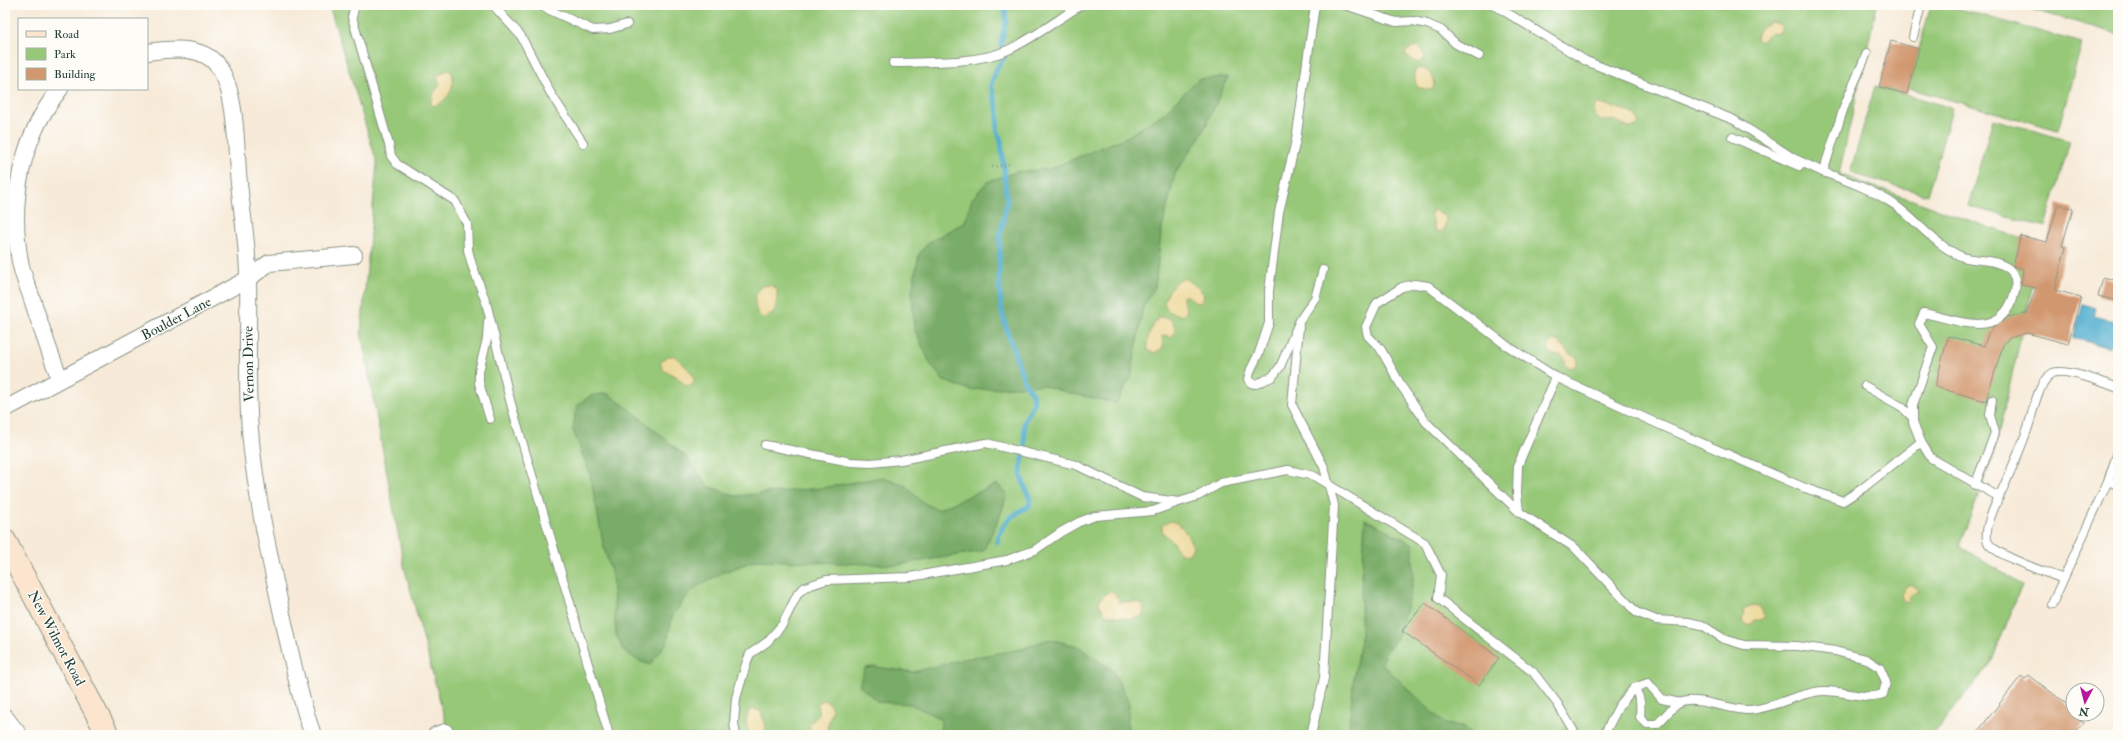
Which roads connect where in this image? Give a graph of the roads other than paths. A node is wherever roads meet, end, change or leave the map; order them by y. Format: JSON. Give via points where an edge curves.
{"nodes":[{"id":1,"x":354,"y":5,"type":"edge"},
{"id":2,"x":493,"y":5,"type":"edge"},
{"id":3,"x":539,"y":5,"type":"edge"},
{"id":4,"x":1081,"y":5,"type":"edge"},
{"id":5,"x":1315,"y":5,"type":"edge"},
{"id":6,"x":1345,"y":5,"type":"edge"},
{"id":7,"x":1494,"y":5,"type":"edge"},
{"id":8,"x":1921,"y":5,"type":"edge"},
{"id":9,"x":627,"y":24,"type":"dead end"},
{"id":10,"x":1913,"y":37,"type":"dead end"},
{"id":11,"x":148,"y":52,"type":"edge"},
{"id":12,"x":1867,"y":53,"type":"dead end"},
{"id":13,"x":1479,"y":56,"type":"dead end"},
{"id":14,"x":893,"y":63,"type":"dead end"},
{"id":15,"x":59,"y":90,"type":"edge"},
{"id":16,"x":1732,"y":137,"type":"dead end"},
{"id":17,"x":583,"y":143,"type":"dead end"},
{"id":18,"x":1823,"y":172,"type":"junction"},
{"id":19,"x":354,"y":255,"type":"dead end"},
{"id":20,"x":1324,"y":270,"type":"dead end"},
{"id":21,"x":248,"y":279,"type":"junction"},
{"id":22,"x":488,"y":315,"type":"junction"},
{"id":23,"x":1300,"y":320,"type":"junction"},
{"id":24,"x":1556,"y":377,"type":"junction"},
{"id":25,"x":60,"y":379,"type":"junction"},
{"id":26,"x":1865,"y":386,"type":"dead end"},
{"id":27,"x":2118,"y":388,"type":"edge"},
{"id":28,"x":1992,"y":400,"type":"dead end"},
{"id":29,"x":5,"y":409,"type":"edge"},
{"id":30,"x":1913,"y":418,"type":"junction"},
{"id":31,"x":490,"y":419,"type":"dead end"},
{"id":32,"x":1921,"y":442,"type":"junction"},
{"id":33,"x":765,"y":445,"type":"dead end"},
{"id":34,"x":2118,"y":452,"type":"edge"},
{"id":35,"x":2108,"y":480,"type":"junction"},
{"id":36,"x":1329,"y":485,"type":"junction"},
{"id":37,"x":1976,"y":485,"type":"junction"},
{"id":38,"x":2118,"y":485,"type":"edge"},
{"id":39,"x":1999,"y":497,"type":"junction"},
{"id":40,"x":1179,"y":502,"type":"junction"},
{"id":41,"x":1519,"y":512,"type":"junction"},
{"id":42,"x":5,"y":541,"type":"edge"},
{"id":43,"x":2063,"y":579,"type":"junction"},
{"id":44,"x":2052,"y":604,"type":"dead end"},
{"id":45,"x":1634,"y":688,"type":"junction"},
{"id":46,"x":1680,"y":703,"type":"junction"},
{"id":47,"x":5,"y":717,"type":"edge"},
{"id":48,"x":19,"y":735,"type":"edge"},
{"id":49,"x":108,"y":735,"type":"edge"},
{"id":50,"x":313,"y":735,"type":"edge"},
{"id":51,"x":609,"y":735,"type":"edge"},
{"id":52,"x":736,"y":735,"type":"edge"},
{"id":53,"x":1311,"y":735,"type":"edge"},
{"id":54,"x":1576,"y":735,"type":"edge"},
{"id":55,"x":1604,"y":735,"type":"edge"}],
"edges":[{"from":1,"to":22,"type":"lane","via":[[352,17],[391,156],[397,164],[419,177],[431,188],[455,200],[467,224],[468,250]]},
{"from":2,"to":17,"type":"lane","via":[[521,36],[551,94]]},
{"from":3,"to":9,"type":"lane","via":[[593,30]]},
{"from":4,"to":14,"type":"lane","via":[[1030,39],[1007,50],[960,60]]},
{"from":5,"to":23,"type":"lane","via":[[1296,140],[1279,212],[1269,291],[1269,322],[1248,378],[1251,383],[1256,384],[1272,377],[1276,372]]},
{"from":6,"to":13,"type":"lane","via":[[1396,22],[1413,21],[1427,24],[1441,30],[1456,44]]},
{"from":7,"to":18,"type":"lane","via":[[1586,61],[1734,120],[1795,160]]},
{"from":8,"to":10,"type":"lane"},
{"from":11,"to":21,"type":"street","name":"Vernon Drive","via":[[175,49],[197,52],[213,60],[221,69],[228,88],[235,124]]},
{"from":12,"to":18,"type":"lane","via":[[1845,104]]},
{"from":15,"to":25,"type":"street","via":[[40,117],[29,143],[18,186],[16,224],[20,263],[46,345]]},
{"from":16,"to":18,"type":"lane","via":[[1805,169]]},
{"from":18,"to":30,"type":"lane","via":[[1876,193],[1950,250],[1963,257],[1995,261],[2010,270],[2015,278],[2016,291],[2006,312],[1980,326],[1924,313],[1919,324],[1933,348],[1913,405]]},
{"from":19,"to":21,"type":"street","name":"Boulder Lane","via":[[270,264]]},
{"from":20,"to":23,"type":"lane","via":[[1315,298]]},
{"from":21,"to":25,"type":"street","name":"Boulder Lane"},
{"from":21,"to":50,"type":"street","name":"Vernon Drive","via":[[246,372],[253,461],[265,535],[291,652]]},
{"from":22,"to":31,"type":"lane","via":[[487,339],[479,370],[479,383]]},
{"from":22,"to":51,"type":"lane","via":[[511,404]]},
{"from":23,"to":36,"type":"lane","via":[[1292,405],[1319,455]]},
{"from":24,"to":32,"type":"lane","via":[[1798,485],[1843,500],[1863,488]]},
{"from":24,"to":41,"type":"lane","via":[[1518,465]]},
{"from":24,"to":41,"type":"lane","via":[[1506,345],[1428,286],[1415,284],[1392,293],[1377,303],[1366,327],[1368,336],[1380,348],[1426,422]]},
{"from":25,"to":29,"type":"street","name":"Boulder Lane"},
{"from":26,"to":30,"type":"lane","via":[[1902,407]]},
{"from":27,"to":39,"type":"lane","via":[[2062,372],[2053,373],[2046,379]]},
{"from":28,"to":37,"type":"lane","via":[[1990,416],[1995,433]]},
{"from":30,"to":32,"type":"lane"},
{"from":32,"to":37,"type":"lane","via":[[1931,458]]},
{"from":33,"to":40,"type":"lane","via":[[851,462],[871,463],[901,460],[986,443],[1076,465],[1142,497]]},
{"from":34,"to":35,"type":"lane"},
{"from":35,"to":38,"type":"lane"},
{"from":35,"to":43,"type":"lane"},
{"from":36,"to":40,"type":"lane","via":[[1314,476],[1288,470],[1221,483],[1198,496]]},
{"from":36,"to":53,"type":"lane","via":[[1334,505],[1334,535],[1324,678]]},
{"from":36,"to":54,"type":"lane","via":[[1425,543],[1441,575],[1438,598],[1533,672],[1557,703]]},
{"from":37,"to":39,"type":"lane"},
{"from":39,"to":43,"type":"lane","via":[[1989,521],[1986,538],[1989,543],[1998,552]]},
{"from":40,"to":52,"type":"lane","via":[[1153,511],[1090,518],[1061,532],[1035,550],[1006,560],[910,577],[826,580],[805,587],[798,593],[782,625],[768,642],[750,654],[746,661],[736,698]]},
{"from":41,"to":46,"type":"lane","via":[[1575,548],[1636,612],[1656,620],[1702,625],[1724,639],[1744,645],[1797,646],[1835,651],[1866,659],[1880,668],[1886,682],[1883,694],[1875,697],[1843,691],[1821,691],[1748,711],[1716,704]]},
{"from":42,"to":49,"type":"street","name":"New Wilmot Road"},
{"from":43,"to":44,"type":"lane"},
{"from":45,"to":46,"type":"lane","via":[[1648,683],[1662,699]]},
{"from":45,"to":46,"type":"lane","via":[[1641,705],[1640,717],[1647,724],[1657,724]]},
{"from":45,"to":55,"type":"lane","via":[[1619,706]]},
{"from":47,"to":48,"type":"street"}]}
